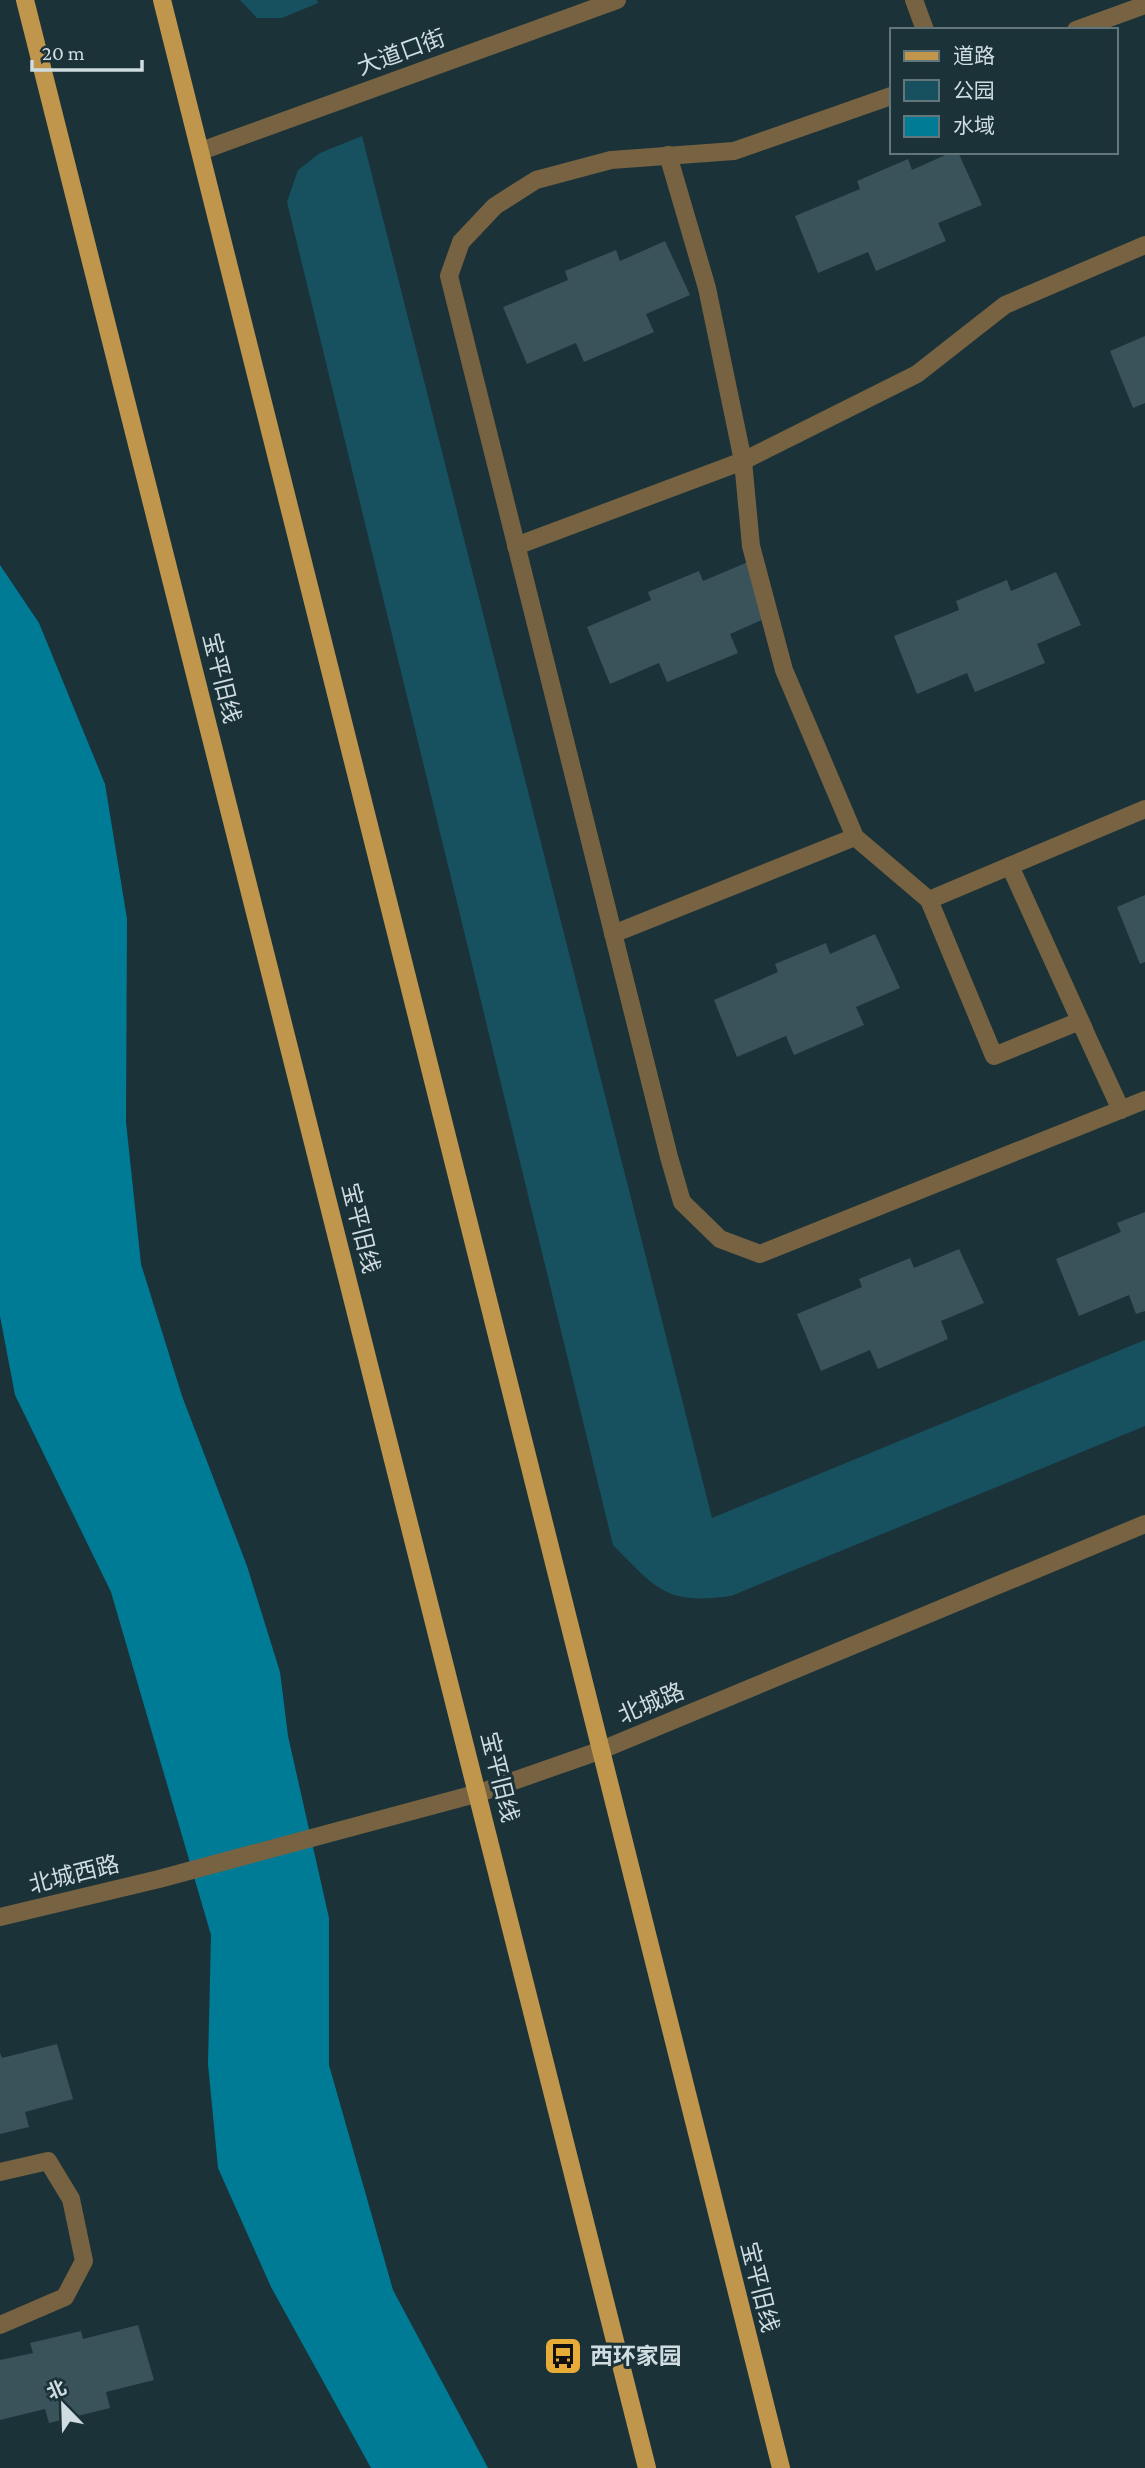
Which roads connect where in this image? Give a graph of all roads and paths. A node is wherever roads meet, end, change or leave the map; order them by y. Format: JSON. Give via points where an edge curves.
{"nodes":[{"id":1,"x":25,"y":0,"type":"edge"},
{"id":2,"x":162,"y":0,"type":"edge"},
{"id":3,"x":617,"y":0,"type":"edge"},
{"id":4,"x":914,"y":0,"type":"edge"},
{"id":5,"x":1145,"y":5,"type":"edge"},
{"id":6,"x":924,"y":28,"type":"edge"},
{"id":7,"x":1082,"y":28,"type":"edge"},
{"id":8,"x":890,"y":96,"type":"edge"},
{"id":9,"x":201,"y":151,"type":"junction"},
{"id":10,"x":668,"y":155,"type":"junction"},
{"id":11,"x":1145,"y":245,"type":"edge"},
{"id":12,"x":743,"y":461,"type":"junction"},
{"id":13,"x":516,"y":546,"type":"junction"},
{"id":14,"x":1145,"y":809,"type":"edge"},
{"id":15,"x":855,"y":837,"type":"junction"},
{"id":16,"x":1010,"y":866,"type":"junction"},
{"id":17,"x":929,"y":900,"type":"junction"},
{"id":18,"x":613,"y":934,"type":"junction"},
{"id":19,"x":1084,"y":1029,"type":"junction"},
{"id":20,"x":1145,"y":1100,"type":"edge"},
{"id":21,"x":1121,"y":1110,"type":"junction"},
{"id":22,"x":1145,"y":1524,"type":"edge"},
{"id":23,"x":599,"y":1751,"type":"junction"},
{"id":24,"x":479,"y":1793,"type":"junction"},
{"id":25,"x":159,"y":1879,"type":"joint"},
{"id":26,"x":0,"y":1917,"type":"edge"},
{"id":27,"x":0,"y":2172,"type":"edge"},
{"id":28,"x":0,"y":2325,"type":"edge"},
{"id":29,"x":647,"y":2468,"type":"edge"},
{"id":30,"x":781,"y":2468,"type":"edge"}],
"edges":[{"from":1,"to":24,"type":"main road","name":"宝平旧线"},
{"from":2,"to":9,"type":"main road","name":"宝平旧线"},
{"from":3,"to":9,"type":"street","name":"大道口街"},
{"from":4,"to":6,"type":"street"},
{"from":5,"to":7,"type":"street"},
{"from":8,"to":10,"type":"street","via":[[734,151]]},
{"from":9,"to":23,"type":"main road","name":"宝平旧线"},
{"from":10,"to":12,"type":"street","via":[[707,288]]},
{"from":10,"to":13,"type":"street","via":[[611,160],[536,180],[495,206],[461,242],[449,276]]},
{"from":11,"to":12,"type":"street","via":[[1005,305],[917,374]]},
{"from":12,"to":13,"type":"street"},
{"from":12,"to":15,"type":"street","via":[[751,546],[784,670]]},
{"from":13,"to":18,"type":"street"},
{"from":14,"to":16,"type":"street"},
{"from":15,"to":17,"type":"street"},
{"from":15,"to":18,"type":"street"},
{"from":16,"to":17,"type":"street"},
{"from":16,"to":19,"type":"street"},
{"from":17,"to":19,"type":"street","via":[[994,1056],[1080,1021]]},
{"from":18,"to":21,"type":"street","via":[[682,1202],[720,1239],[760,1254]]},
{"from":19,"to":21,"type":"street"},
{"from":20,"to":21,"type":"street"},
{"from":22,"to":23,"type":"street","name":"北城路"},
{"from":23,"to":24,"type":"street","name":"北城路"},
{"from":23,"to":30,"type":"main road","name":"宝平旧线"},
{"from":24,"to":25,"type":"street","name":"北城路"},
{"from":24,"to":29,"type":"main road","name":"宝平旧线"},
{"from":25,"to":26,"type":"street","name":"北城西路"},
{"from":27,"to":28,"type":"street","via":[[48,2161],[71,2199],[84,2261],[65,2297]]}]}
